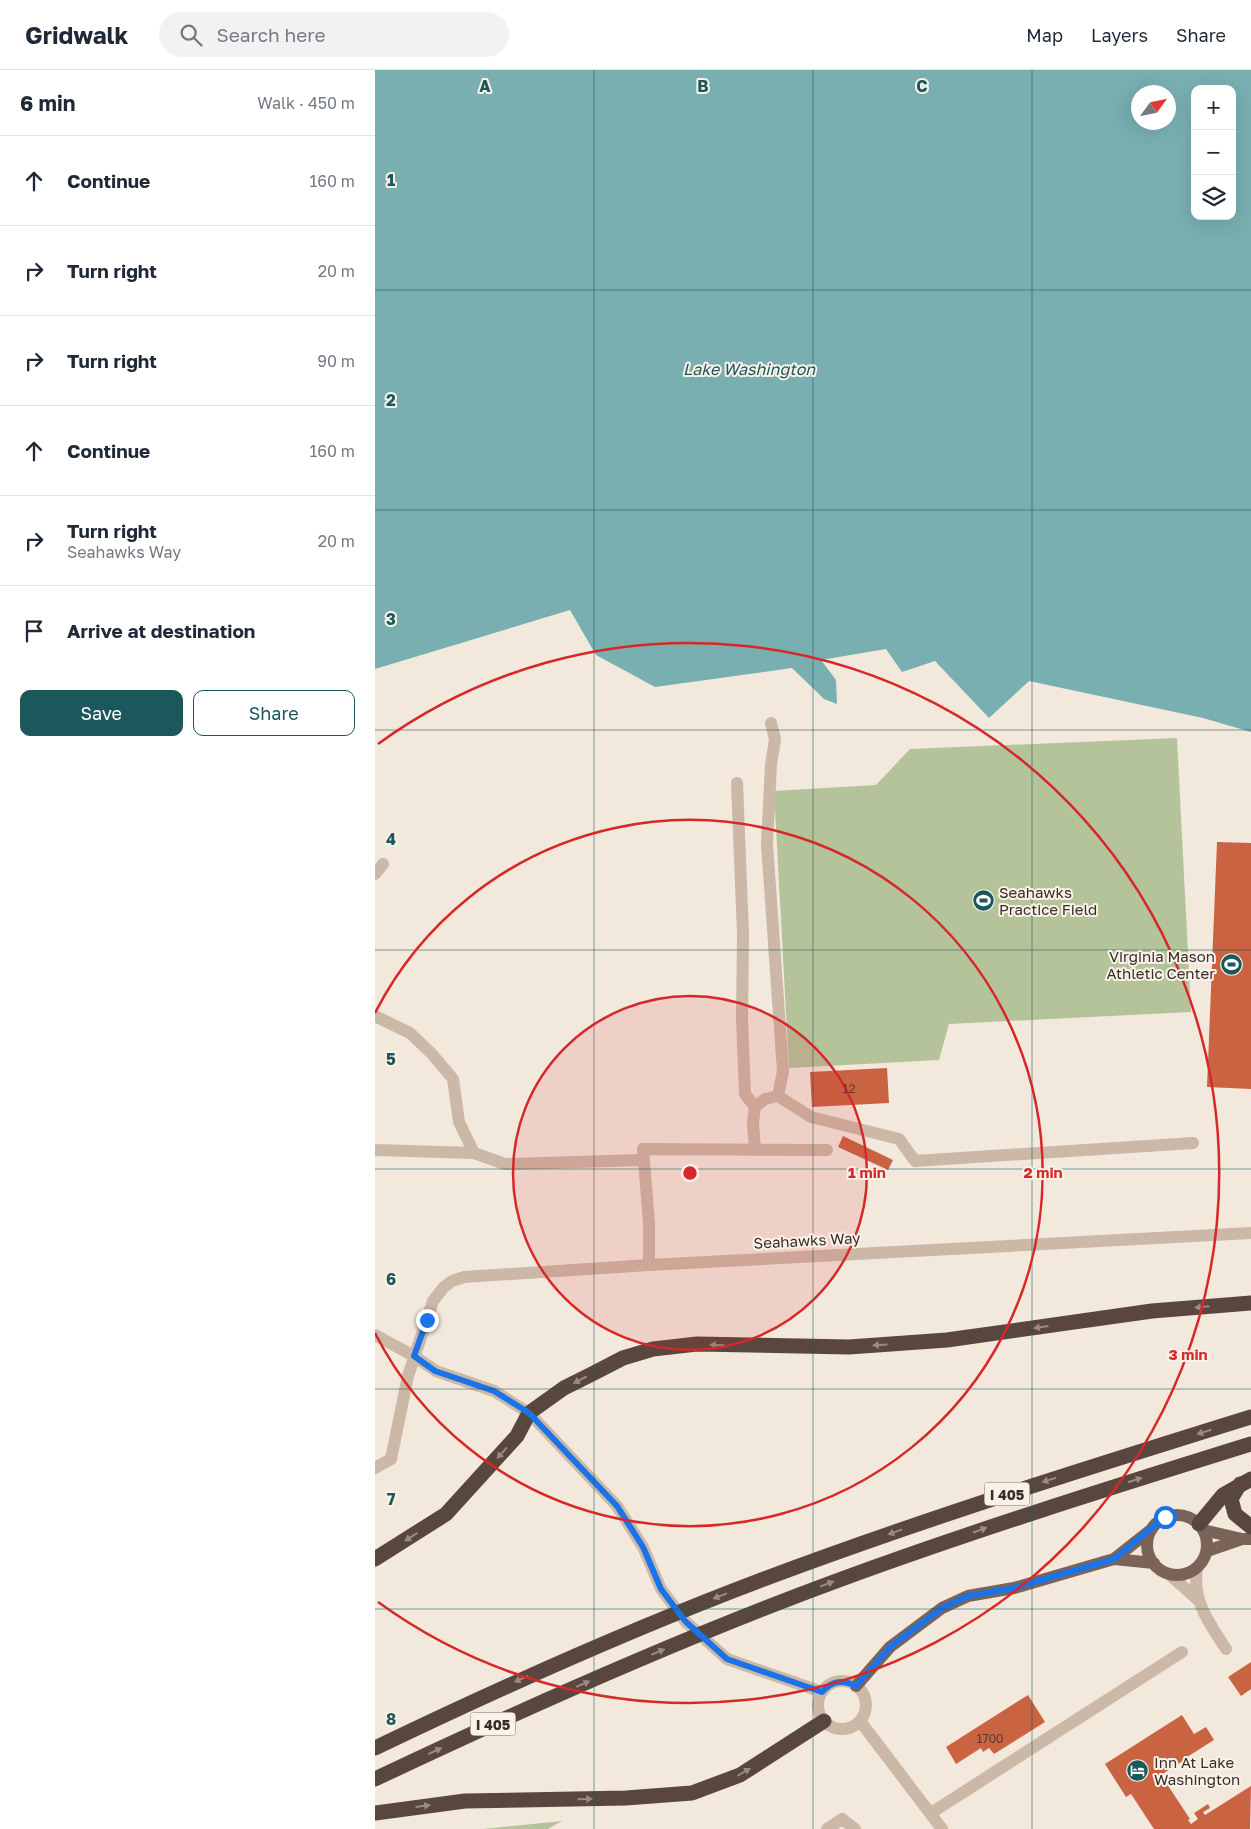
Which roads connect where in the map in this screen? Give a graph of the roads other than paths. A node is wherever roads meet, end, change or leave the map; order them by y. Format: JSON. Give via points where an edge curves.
{"nodes":[{"id":1,"x":771,"y":723,"type":"dead end"},
{"id":2,"x":737,"y":783,"type":"dead end"},
{"id":3,"x":375,"y":1016,"type":"edge"},
{"id":4,"x":778,"y":1096,"type":"junction"},
{"id":5,"x":755,"y":1106,"type":"junction"},
{"id":6,"x":1193,"y":1143,"type":"dead end"},
{"id":7,"x":375,"y":1150,"type":"edge"},
{"id":8,"x":755,"y":1150,"type":"junction"},
{"id":9,"x":827,"y":1150,"type":"dead end"},
{"id":10,"x":474,"y":1153,"type":"junction"},
{"id":11,"x":643,"y":1160,"type":"junction"},
{"id":12,"x":1251,"y":1233,"type":"edge"},
{"id":13,"x":649,"y":1265,"type":"junction"},
{"id":14,"x":1251,"y":1302,"type":"edge"},
{"id":15,"x":375,"y":1335,"type":"edge"},
{"id":16,"x":414,"y":1356,"type":"junction"},
{"id":17,"x":529,"y":1413,"type":"junction"},
{"id":18,"x":1251,"y":1417,"type":"edge"},
{"id":19,"x":1251,"y":1444,"type":"edge"},
{"id":20,"x":375,"y":1468,"type":"edge"},
{"id":21,"x":1245,"y":1482,"type":"edge"},
{"id":22,"x":1201,"y":1527,"type":"junction"},
{"id":23,"x":1152,"y":1529,"type":"junction"},
{"id":24,"x":1248,"y":1535,"type":"edge"},
{"id":25,"x":1207,"y":1551,"type":"junction"},
{"id":26,"x":375,"y":1559,"type":"edge"},
{"id":27,"x":1114,"y":1559,"type":"junction"},
{"id":28,"x":1154,"y":1564,"type":"junction"},
{"id":29,"x":1197,"y":1568,"type":"junction"},
{"id":30,"x":1169,"y":1574,"type":"junction"},
{"id":31,"x":1198,"y":1600,"type":"junction"},
{"id":32,"x":1226,"y":1650,"type":"dead end"},
{"id":33,"x":1182,"y":1652,"type":"dead end"},
{"id":34,"x":856,"y":1686,"type":"junction"},
{"id":35,"x":822,"y":1692,"type":"junction"},
{"id":36,"x":823,"y":1721,"type":"junction"},
{"id":37,"x":860,"y":1721,"type":"junction"},
{"id":38,"x":375,"y":1748,"type":"edge"},
{"id":39,"x":375,"y":1779,"type":"edge"},
{"id":40,"x":375,"y":1813,"type":"edge"},
{"id":41,"x":931,"y":1813,"type":"junction"},
{"id":42,"x":827,"y":1829,"type":"edge"},
{"id":43,"x":855,"y":1829,"type":"edge"},
{"id":44,"x":942,"y":1829,"type":"edge"}],
"edges":[{"from":1,"to":4,"type":"street","via":[[775,739],[767,844],[783,1071]]},
{"from":2,"to":5,"type":"street","via":[[745,1094]]},
{"from":3,"to":10,"type":"street","via":[[410,1033],[453,1079],[459,1122]]},
{"from":4,"to":5,"type":"street"},
{"from":4,"to":6,"type":"street","via":[[811,1117],[899,1139],[915,1161]]},
{"from":5,"to":8,"type":"street"},
{"from":7,"to":10,"type":"street"},
{"from":8,"to":9,"type":"street"},
{"from":8,"to":11,"type":"street","via":[[643,1149]]},
{"from":10,"to":11,"type":"street","via":[[505,1164]]},
{"from":11,"to":13,"type":"street"},
{"from":12,"to":13,"type":"street","name":"Seahawks Way"},
{"from":13,"to":16,"type":"street","name":"Seahawks Way","via":[[477,1275],[452,1281],[433,1301]]},
{"from":14,"to":17,"type":"highway","one_way":true,"via":[[1152,1311],[947,1340],[849,1347],[697,1344],[653,1349],[623,1358],[563,1388]]},
{"from":15,"to":16,"type":"street"},
{"from":16,"to":17,"type":"street","via":[[435,1371],[494,1391]]},
{"from":16,"to":20,"type":"street","name":"Seahawks Way","via":[[391,1459]]},
{"from":17,"to":26,"type":"highway","one_way":true,"via":[[517,1436],[446,1514]]},
{"from":17,"to":35,"type":"street","via":[[617,1506],[643,1547],[661,1589],[685,1621],[727,1659]]},
{"from":18,"to":38,"type":"highway","number":"I 405","one_way":true,"via":[[945,1515],[765,1578],[598,1646]]},
{"from":39,"to":19,"type":"highway","number":"I 405","one_way":true,"via":[[613,1671],[781,1602],[1041,1509]]},
{"from":21,"to":22,"type":"highway","via":[[1223,1495]]},
{"from":21,"to":24,"type":"highway","via":[[1231,1499],[1235,1514]]},
{"from":22,"to":23,"type":"main road","via":[[1184,1515],[1175,1515],[1165,1517]]},
{"from":22,"to":24,"type":"main road"},
{"from":22,"to":25,"type":"main road"},
{"from":23,"to":27,"type":"main road"},
{"from":23,"to":28,"type":"main road","via":[[1147,1546]]},
{"from":24,"to":25,"type":"main road"},
{"from":25,"to":29,"type":"main road"},
{"from":27,"to":28,"type":"main road"},
{"from":27,"to":34,"type":"main road","via":[[1014,1588],[968,1596],[942,1608],[890,1647]]},
{"from":28,"to":30,"type":"main road"},
{"from":29,"to":30,"type":"main road","via":[[1179,1575]]},
{"from":29,"to":31,"type":"street"},
{"from":30,"to":31,"type":"street"},
{"from":31,"to":32,"type":"street"},
{"from":33,"to":41,"type":"street"},
{"from":34,"to":35,"type":"street","via":[[841,1681],[827,1686]]},
{"from":34,"to":37,"type":"street","via":[[866,1706]]},
{"from":35,"to":36,"type":"street","via":[[818,1707]]},
{"from":36,"to":37,"type":"street","via":[[838,1729],[846,1729]]},
{"from":40,"to":36,"type":"highway","one_way":true,"via":[[465,1801],[626,1798],[692,1792],[740,1775]]},
{"from":37,"to":41,"type":"street"},
{"from":41,"to":44,"type":"street"},
{"from":42,"to":43,"type":"street","via":[[842,1819]]}]}
